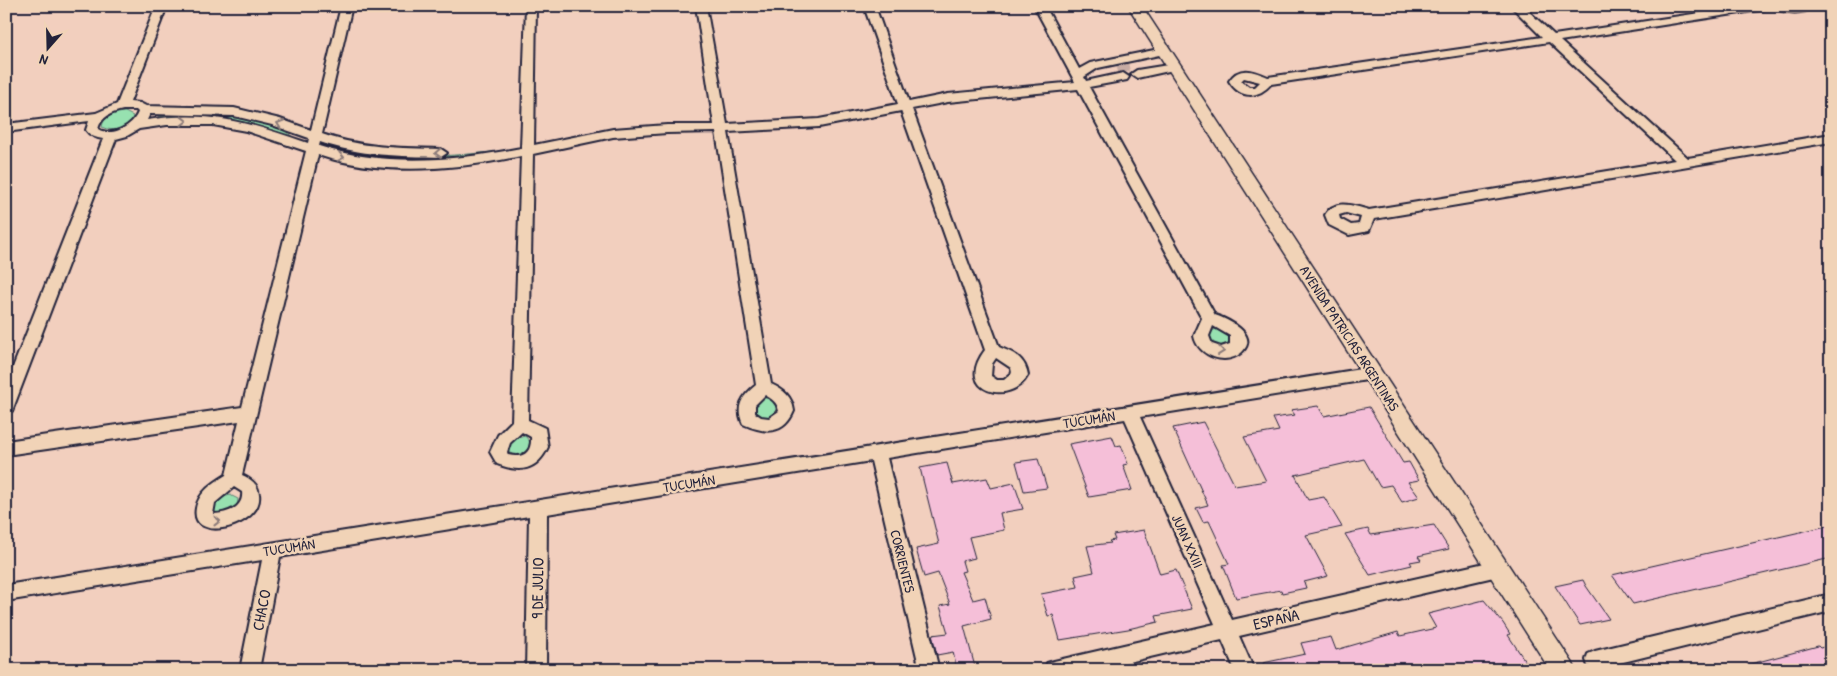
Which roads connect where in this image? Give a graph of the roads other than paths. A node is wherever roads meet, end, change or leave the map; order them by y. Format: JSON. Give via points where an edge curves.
{"nodes":[{"id":1,"x":162,"y":6,"type":"edge"},
{"id":2,"x":347,"y":6,"type":"edge"},
{"id":3,"x":531,"y":6,"type":"edge"},
{"id":4,"x":701,"y":6,"type":"edge"},
{"id":5,"x":869,"y":6,"type":"edge"},
{"id":6,"x":1039,"y":6,"type":"edge"},
{"id":7,"x":1135,"y":6,"type":"edge"},
{"id":8,"x":1516,"y":6,"type":"edge"},
{"id":9,"x":1770,"y":6,"type":"edge"},
{"id":10,"x":1777,"y":6,"type":"edge"},
{"id":11,"x":1803,"y":6,"type":"edge"},
{"id":12,"x":1551,"y":39,"type":"junction"},
{"id":13,"x":1169,"y":59,"type":"junction"},
{"id":14,"x":1133,"y":70,"type":"tunnel mouth"},
{"id":15,"x":1120,"y":72,"type":"tunnel mouth"},
{"id":16,"x":1079,"y":80,"type":"junction"},
{"id":17,"x":1267,"y":81,"type":"dead end"},
{"id":18,"x":903,"y":102,"type":"junction"},
{"id":19,"x":122,"y":106,"type":"junction"},
{"id":20,"x":143,"y":110,"type":"junction"},
{"id":21,"x":99,"y":116,"type":"junction"},
{"id":22,"x":720,"y":123,"type":"junction"},
{"id":23,"x":136,"y":126,"type":"junction"},
{"id":24,"x":6,"y":128,"type":"edge"},
{"id":25,"x":94,"y":132,"type":"junction"},
{"id":26,"x":111,"y":135,"type":"junction"},
{"id":27,"x":6,"y":138,"type":"edge"},
{"id":28,"x":1831,"y":138,"type":"edge"},
{"id":29,"x":314,"y":142,"type":"junction"},
{"id":30,"x":528,"y":146,"type":"junction"},
{"id":31,"x":1685,"y":162,"type":"junction"},
{"id":32,"x":1369,"y":215,"type":"dead end"},
{"id":33,"x":1210,"y":319,"type":"dead end"},
{"id":34,"x":993,"y":351,"type":"dead end"},
{"id":35,"x":1372,"y":373,"type":"junction"},
{"id":36,"x":764,"y":387,"type":"dead end"},
{"id":37,"x":6,"y":406,"type":"edge"},
{"id":38,"x":249,"y":412,"type":"junction"},
{"id":39,"x":1130,"y":412,"type":"junction"},
{"id":40,"x":520,"y":423,"type":"dead end"},
{"id":41,"x":6,"y":448,"type":"edge"},
{"id":42,"x":877,"y":453,"type":"junction"},
{"id":43,"x":234,"y":479,"type":"dead end"},
{"id":44,"x":538,"y":507,"type":"junction"},
{"id":45,"x":273,"y":550,"type":"junction"},
{"id":46,"x":1498,"y":568,"type":"junction"},
{"id":47,"x":6,"y":593,"type":"edge"},
{"id":48,"x":1831,"y":602,"type":"edge"},
{"id":49,"x":1228,"y":630,"type":"junction"},
{"id":50,"x":1594,"y":660,"type":"dead end"},
{"id":51,"x":249,"y":670,"type":"edge"},
{"id":52,"x":536,"y":670,"type":"edge"},
{"id":53,"x":930,"y":670,"type":"edge"},
{"id":54,"x":1054,"y":670,"type":"edge"},
{"id":55,"x":1245,"y":670,"type":"edge"},
{"id":56,"x":1564,"y":670,"type":"edge"}],
"edges":[{"from":1,"to":19,"type":"street"},
{"from":2,"to":29,"type":"street"},
{"from":3,"to":30,"type":"street"},
{"from":4,"to":22,"type":"street"},
{"from":5,"to":18,"type":"street"},
{"from":6,"to":16,"type":"street"},
{"from":7,"to":13,"type":"street","name":"AVENIDA PATRICIAS ARGENTINAS"},
{"from":8,"to":12,"type":"street"},
{"from":9,"to":12,"type":"street"},
{"from":10,"to":11,"type":"street","via":[[1795,11]]},
{"from":12,"to":17,"type":"street"},
{"from":12,"to":31,"type":"street"},
{"from":13,"to":14,"type":"street"},
{"from":13,"to":16,"type":"street","via":[[1094,66]]},
{"from":13,"to":35,"type":"street","name":"AVENIDA PATRICIAS ARGENTINAS"},
{"from":15,"to":16,"type":"street"},
{"from":16,"to":18,"type":"street"},
{"from":16,"to":33,"type":"street"},
{"from":18,"to":22,"type":"street","via":[[819,123],[761,128]]},
{"from":18,"to":34,"type":"street"},
{"from":19,"to":20,"type":"street"},
{"from":19,"to":21,"type":"street"},
{"from":20,"to":23,"type":"street","via":[[143,119]]},
{"from":29,"to":20,"type":"street","one_way":true,"via":[[276,122],[234,112]]},
{"from":21,"to":24,"type":"street"},
{"from":21,"to":25,"type":"street","via":[[92,126]]},
{"from":22,"to":30,"type":"street","via":[[613,133]]},
{"from":22,"to":36,"type":"street"},
{"from":23,"to":26,"type":"street"},
{"from":23,"to":29,"type":"street","one_way":true,"via":[[167,121],[213,121]]},
{"from":25,"to":26,"type":"street"},
{"from":25,"to":27,"type":"street","via":[[81,129]]},
{"from":26,"to":37,"type":"street"},
{"from":28,"to":31,"type":"street"},
{"from":29,"to":30,"type":"street","via":[[343,157],[404,164],[480,160]]},
{"from":29,"to":38,"type":"street"},
{"from":30,"to":40,"type":"street"},
{"from":31,"to":32,"type":"street"},
{"from":35,"to":39,"type":"street","name":"TUCUMÁN"},
{"from":35,"to":46,"type":"street","name":"AVENIDA PATRICIAS ARGENTINAS"},
{"from":38,"to":41,"type":"street"},
{"from":38,"to":43,"type":"street"},
{"from":39,"to":42,"type":"street","name":"TUCUMÁN"},
{"from":39,"to":49,"type":"street","name":"JUAN XXIII"},
{"from":42,"to":44,"type":"street","name":"TUCUMÁN"},
{"from":42,"to":53,"type":"street","name":"CORRIENTES"},
{"from":44,"to":45,"type":"street","name":"TUCUMÁN"},
{"from":44,"to":52,"type":"street","name":"9 DE JULIO"},
{"from":45,"to":47,"type":"street","name":"TUCUMÁN"},
{"from":45,"to":51,"type":"street","name":"CHACO"},
{"from":46,"to":49,"type":"street","name":"ESPAÑA"},
{"from":46,"to":56,"type":"street","name":"AVENIDA PATRICIAS ARGENTINAS"},
{"from":48,"to":50,"type":"street"},
{"from":49,"to":54,"type":"street","name":"ESPAÑA"},
{"from":49,"to":55,"type":"street","name":"JUAN XXIII"}]}
